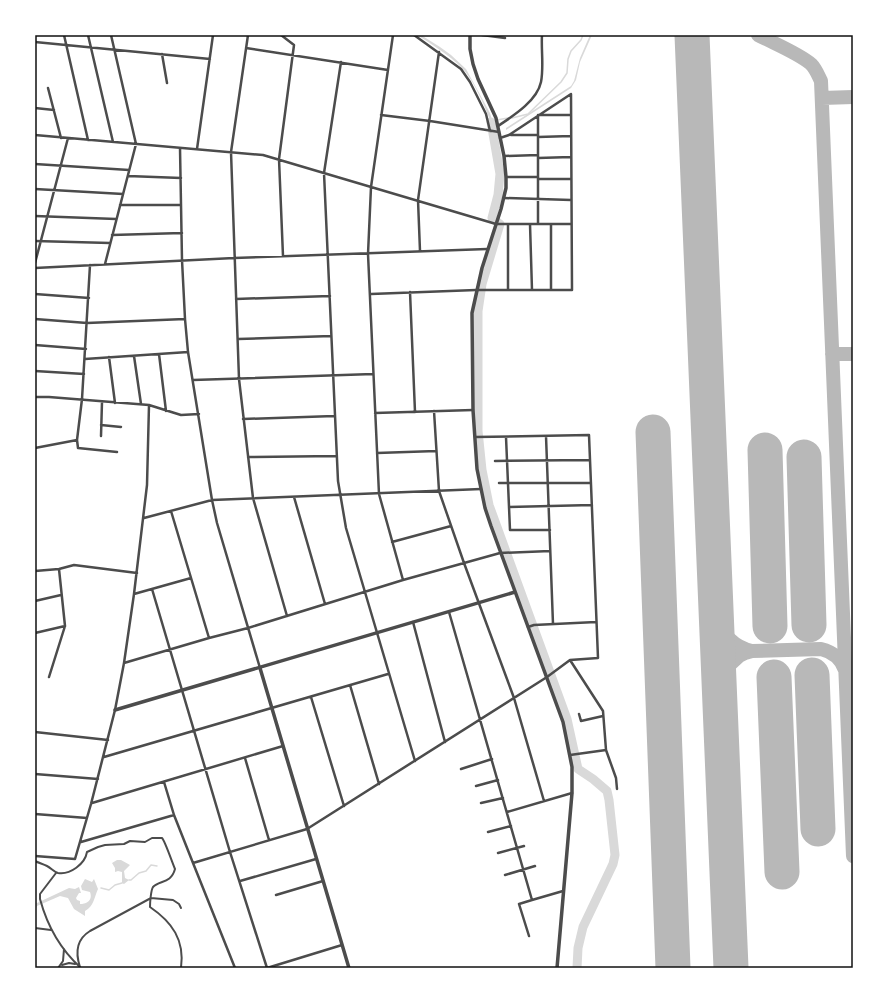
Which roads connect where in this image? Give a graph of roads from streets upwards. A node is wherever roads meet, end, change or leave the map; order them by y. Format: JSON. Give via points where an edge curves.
{"nodes":[{"id":1,"x":64,"y":35,"type":"edge"},
{"id":2,"x":88,"y":35,"type":"edge"},
{"id":3,"x":111,"y":35,"type":"edge"},
{"id":4,"x":213,"y":35,"type":"edge"},
{"id":5,"x":248,"y":35,"type":"edge"},
{"id":6,"x":281,"y":35,"type":"edge"},
{"id":7,"x":393,"y":35,"type":"edge"},
{"id":8,"x":414,"y":35,"type":"edge"},
{"id":9,"x":470,"y":35,"type":"edge"},
{"id":10,"x":482,"y":35,"type":"edge"},
{"id":11,"x":542,"y":35,"type":"edge"},
{"id":12,"x":505,"y":38,"type":"dead end"},
{"id":13,"x":35,"y":42,"type":"edge"},
{"id":14,"x":66,"y":45,"type":"junction"},
{"id":15,"x":90,"y":48,"type":"junction"},
{"id":16,"x":246,"y":48,"type":"junction"},
{"id":17,"x":115,"y":50,"type":"junction"},
{"id":18,"x":439,"y":52,"type":"junction"},
{"id":19,"x":162,"y":54,"type":"junction"},
{"id":20,"x":294,"y":55,"type":"junction"},
{"id":21,"x":210,"y":59,"type":"junction"},
{"id":22,"x":341,"y":62,"type":"junction"},
{"id":23,"x":388,"y":70,"type":"junction"},
{"id":24,"x":168,"y":82,"type":"dead end"},
{"id":25,"x":48,"y":88,"type":"dead end"},
{"id":26,"x":35,"y":108,"type":"edge"},
{"id":27,"x":54,"y":110,"type":"junction"},
{"id":28,"x":381,"y":115,"type":"junction"},
{"id":29,"x":538,"y":115,"type":"junction"},
{"id":30,"x":570,"y":115,"type":"junction"},
{"id":31,"x":430,"y":121,"type":"junction"},
{"id":32,"x":498,"y":126,"type":"junction"},
{"id":33,"x":490,"y":131,"type":"junction"},
{"id":34,"x":499,"y":132,"type":"junction"},
{"id":35,"x":509,"y":135,"type":"junction"},
{"id":36,"x":35,"y":136,"type":"edge"},
{"id":37,"x":538,"y":136,"type":"junction"},
{"id":38,"x":571,"y":136,"type":"junction"},
{"id":39,"x":61,"y":138,"type":"junction"},
{"id":40,"x":68,"y":138,"type":"junction"},
{"id":41,"x":500,"y":138,"type":"junction"},
{"id":42,"x":88,"y":140,"type":"junction"},
{"id":43,"x":113,"y":142,"type":"junction"},
{"id":44,"x":136,"y":144,"type":"junction"},
{"id":45,"x":180,"y":148,"type":"junction"},
{"id":46,"x":197,"y":149,"type":"junction"},
{"id":47,"x":231,"y":152,"type":"junction"},
{"id":48,"x":504,"y":156,"type":"junction"},
{"id":49,"x":538,"y":156,"type":"junction"},
{"id":50,"x":571,"y":157,"type":"junction"},
{"id":51,"x":279,"y":159,"type":"junction"},
{"id":52,"x":35,"y":164,"type":"edge"},
{"id":53,"x":61,"y":166,"type":"junction"},
{"id":54,"x":129,"y":170,"type":"junction"},
{"id":55,"x":324,"y":173,"type":"junction"},
{"id":56,"x":128,"y":176,"type":"junction"},
{"id":57,"x":506,"y":177,"type":"junction"},
{"id":58,"x":181,"y":178,"type":"junction"},
{"id":59,"x":538,"y":178,"type":"junction"},
{"id":60,"x":571,"y":179,"type":"junction"},
{"id":61,"x":371,"y":186,"type":"junction"},
{"id":62,"x":35,"y":189,"type":"edge"},
{"id":63,"x":54,"y":191,"type":"junction"},
{"id":64,"x":123,"y":194,"type":"junction"},
{"id":65,"x":504,"y":198,"type":"junction"},
{"id":66,"x":418,"y":200,"type":"junction"},
{"id":67,"x":538,"y":200,"type":"junction"},
{"id":68,"x":571,"y":200,"type":"junction"},
{"id":69,"x":120,"y":205,"type":"junction"},
{"id":70,"x":181,"y":205,"type":"junction"},
{"id":71,"x":35,"y":216,"type":"edge"},
{"id":72,"x":47,"y":217,"type":"junction"},
{"id":73,"x":116,"y":219,"type":"junction"},
{"id":74,"x":496,"y":224,"type":"junction"},
{"id":75,"x":508,"y":224,"type":"junction"},
{"id":76,"x":530,"y":224,"type":"junction"},
{"id":77,"x":538,"y":224,"type":"junction"},
{"id":78,"x":551,"y":224,"type":"junction"},
{"id":79,"x":571,"y":224,"type":"junction"},
{"id":80,"x":182,"y":233,"type":"junction"},
{"id":81,"x":112,"y":235,"type":"junction"},
{"id":82,"x":35,"y":241,"type":"edge"},
{"id":83,"x":41,"y":241,"type":"junction"},
{"id":84,"x":110,"y":242,"type":"junction"},
{"id":85,"x":487,"y":249,"type":"junction"},
{"id":86,"x":420,"y":251,"type":"junction"},
{"id":87,"x":368,"y":254,"type":"junction"},
{"id":88,"x":328,"y":255,"type":"junction"},
{"id":89,"x":283,"y":256,"type":"junction"},
{"id":90,"x":234,"y":258,"type":"junction"},
{"id":91,"x":182,"y":260,"type":"junction"},
{"id":92,"x":35,"y":263,"type":"edge"},
{"id":93,"x":105,"y":264,"type":"junction"},
{"id":94,"x":90,"y":265,"type":"junction"},
{"id":95,"x":35,"y":268,"type":"edge"},
{"id":96,"x":476,"y":290,"type":"junction"},
{"id":97,"x":508,"y":290,"type":"junction"},
{"id":98,"x":532,"y":290,"type":"junction"},
{"id":99,"x":551,"y":290,"type":"junction"},
{"id":100,"x":410,"y":292,"type":"junction"},
{"id":101,"x":35,"y":294,"type":"edge"},
{"id":102,"x":371,"y":294,"type":"junction"},
{"id":103,"x":330,"y":296,"type":"junction"},
{"id":104,"x":89,"y":298,"type":"junction"},
{"id":105,"x":236,"y":299,"type":"junction"},
{"id":106,"x":35,"y":319,"type":"edge"},
{"id":107,"x":185,"y":319,"type":"junction"},
{"id":108,"x":87,"y":323,"type":"junction"},
{"id":109,"x":331,"y":336,"type":"junction"},
{"id":110,"x":238,"y":339,"type":"junction"},
{"id":111,"x":35,"y":345,"type":"edge"},
{"id":112,"x":86,"y":349,"type":"junction"},
{"id":113,"x":188,"y":352,"type":"junction"},
{"id":114,"x":159,"y":354,"type":"junction"},
{"id":115,"x":134,"y":356,"type":"junction"},
{"id":116,"x":109,"y":358,"type":"junction"},
{"id":117,"x":85,"y":359,"type":"junction"},
{"id":118,"x":35,"y":371,"type":"edge"},
{"id":119,"x":84,"y":374,"type":"junction"},
{"id":120,"x":374,"y":374,"type":"junction"},
{"id":121,"x":332,"y":375,"type":"junction"},
{"id":122,"x":239,"y":379,"type":"junction"},
{"id":123,"x":193,"y":380,"type":"junction"},
{"id":124,"x":35,"y":397,"type":"edge"},
{"id":125,"x":82,"y":399,"type":"junction"},
{"id":126,"x":102,"y":402,"type":"junction"},
{"id":127,"x":114,"y":402,"type":"junction"},
{"id":128,"x":141,"y":404,"type":"junction"},
{"id":129,"x":149,"y":405,"type":"junction"},
{"id":130,"x":473,"y":410,"type":"junction"},
{"id":131,"x":166,"y":411,"type":"junction"},
{"id":132,"x":434,"y":411,"type":"junction"},
{"id":133,"x":415,"y":412,"type":"junction"},
{"id":134,"x":375,"y":413,"type":"junction"},
{"id":135,"x":199,"y":414,"type":"junction"},
{"id":136,"x":334,"y":416,"type":"junction"},
{"id":137,"x":243,"y":418,"type":"junction"},
{"id":138,"x":101,"y":424,"type":"junction"},
{"id":139,"x":120,"y":427,"type":"dead end"},
{"id":140,"x":101,"y":436,"type":"dead end"},
{"id":141,"x":546,"y":436,"type":"junction"},
{"id":142,"x":474,"y":437,"type":"junction"},
{"id":143,"x":506,"y":437,"type":"junction"},
{"id":144,"x":77,"y":440,"type":"junction"},
{"id":145,"x":35,"y":448,"type":"edge"},
{"id":146,"x":436,"y":451,"type":"junction"},
{"id":147,"x":117,"y":452,"type":"dead end"},
{"id":148,"x":377,"y":453,"type":"junction"},
{"id":149,"x":336,"y":456,"type":"junction"},
{"id":150,"x":248,"y":457,"type":"junction"},
{"id":151,"x":547,"y":460,"type":"junction"},
{"id":152,"x":590,"y":460,"type":"junction"},
{"id":153,"x":495,"y":461,"type":"dead end"},
{"id":154,"x":508,"y":461,"type":"junction"},
{"id":155,"x":499,"y":483,"type":"dead end"},
{"id":156,"x":508,"y":483,"type":"junction"},
{"id":157,"x":548,"y":483,"type":"junction"},
{"id":158,"x":591,"y":483,"type":"junction"},
{"id":159,"x":481,"y":489,"type":"junction"},
{"id":160,"x":439,"y":490,"type":"junction"},
{"id":161,"x":339,"y":494,"type":"junction"},
{"id":162,"x":378,"y":494,"type":"junction"},
{"id":163,"x":294,"y":497,"type":"junction"},
{"id":164,"x":253,"y":498,"type":"junction"},
{"id":165,"x":212,"y":500,"type":"junction"},
{"id":166,"x":592,"y":505,"type":"junction"},
{"id":167,"x":549,"y":506,"type":"junction"},
{"id":168,"x":509,"y":507,"type":"junction"},
{"id":169,"x":171,"y":511,"type":"junction"},
{"id":170,"x":144,"y":518,"type":"junction"},
{"id":171,"x":451,"y":526,"type":"junction"},
{"id":172,"x":550,"y":530,"type":"junction"},
{"id":173,"x":392,"y":542,"type":"junction"},
{"id":174,"x":550,"y":551,"type":"junction"},
{"id":175,"x":500,"y":553,"type":"junction"},
{"id":176,"x":464,"y":563,"type":"junction"},
{"id":177,"x":59,"y":569,"type":"junction"},
{"id":178,"x":35,"y":572,"type":"edge"},
{"id":179,"x":137,"y":573,"type":"junction"},
{"id":180,"x":191,"y":578,"type":"junction"},
{"id":181,"x":403,"y":580,"type":"junction"},
{"id":182,"x":152,"y":589,"type":"junction"},
{"id":183,"x":364,"y":592,"type":"junction"},
{"id":184,"x":515,"y":592,"type":"junction"},
{"id":185,"x":134,"y":594,"type":"junction"},
{"id":186,"x":61,"y":595,"type":"junction"},
{"id":187,"x":35,"y":600,"type":"edge"},
{"id":188,"x":479,"y":603,"type":"junction"},
{"id":189,"x":326,"y":604,"type":"junction"},
{"id":190,"x":449,"y":612,"type":"junction"},
{"id":191,"x":287,"y":616,"type":"junction"},
{"id":192,"x":413,"y":622,"type":"junction"},
{"id":193,"x":596,"y":622,"type":"junction"},
{"id":194,"x":553,"y":624,"type":"junction"},
{"id":195,"x":65,"y":626,"type":"junction"},
{"id":196,"x":528,"y":627,"type":"junction"},
{"id":197,"x":248,"y":628,"type":"junction"},
{"id":198,"x":35,"y":632,"type":"edge"},
{"id":199,"x":376,"y":633,"type":"junction"},
{"id":200,"x":209,"y":638,"type":"junction"},
{"id":201,"x":170,"y":649,"type":"junction"},
{"id":202,"x":570,"y":660,"type":"junction"},
{"id":203,"x":124,"y":663,"type":"junction"},
{"id":204,"x":260,"y":668,"type":"junction"},
{"id":205,"x":388,"y":674,"type":"junction"},
{"id":206,"x":49,"y":677,"type":"dead end"},
{"id":207,"x":547,"y":677,"type":"junction"},
{"id":208,"x":350,"y":685,"type":"junction"},
{"id":209,"x":183,"y":690,"type":"junction"},
{"id":210,"x":310,"y":697,"type":"junction"},
{"id":211,"x":514,"y":698,"type":"junction"},
{"id":212,"x":272,"y":708,"type":"junction"},
{"id":213,"x":115,"y":710,"type":"junction"},
{"id":214,"x":579,"y":714,"type":"dead end"},
{"id":215,"x":603,"y":716,"type":"junction"},
{"id":216,"x":480,"y":719,"type":"junction"},
{"id":217,"x":194,"y":730,"type":"junction"},
{"id":218,"x":35,"y":732,"type":"edge"},
{"id":219,"x":108,"y":740,"type":"junction"},
{"id":220,"x":445,"y":742,"type":"junction"},
{"id":221,"x":283,"y":746,"type":"junction"},
{"id":222,"x":606,"y":750,"type":"junction"},
{"id":223,"x":570,"y":755,"type":"junction"},
{"id":224,"x":103,"y":757,"type":"junction"},
{"id":225,"x":245,"y":758,"type":"junction"},
{"id":226,"x":492,"y":760,"type":"junction"},
{"id":227,"x":415,"y":762,"type":"junction"},
{"id":228,"x":206,"y":769,"type":"junction"},
{"id":229,"x":461,"y":769,"type":"dead end"},
{"id":230,"x":35,"y":774,"type":"edge"},
{"id":231,"x":98,"y":779,"type":"junction"},
{"id":232,"x":498,"y":780,"type":"junction"},
{"id":233,"x":164,"y":782,"type":"junction"},
{"id":234,"x":379,"y":784,"type":"junction"},
{"id":235,"x":476,"y":786,"type":"dead end"},
{"id":236,"x":617,"y":789,"type":"dead end"},
{"id":237,"x":572,"y":793,"type":"junction"},
{"id":238,"x":503,"y":798,"type":"junction"},
{"id":239,"x":544,"y":801,"type":"junction"},
{"id":240,"x":481,"y":803,"type":"dead end"},
{"id":241,"x":91,"y":804,"type":"junction"},
{"id":242,"x":344,"y":806,"type":"junction"},
{"id":243,"x":507,"y":812,"type":"junction"},
{"id":244,"x":35,"y":814,"type":"edge"},
{"id":245,"x":174,"y":815,"type":"junction"},
{"id":246,"x":87,"y":818,"type":"junction"},
{"id":247,"x":511,"y":826,"type":"junction"},
{"id":248,"x":307,"y":829,"type":"junction"},
{"id":249,"x":488,"y":832,"type":"dead end"},
{"id":250,"x":269,"y":840,"type":"junction"},
{"id":251,"x":81,"y":842,"type":"junction"},
{"id":252,"x":524,"y":846,"type":"dead end"},
{"id":253,"x":517,"y":848,"type":"junction"},
{"id":254,"x":230,"y":852,"type":"junction"},
{"id":255,"x":498,"y":853,"type":"dead end"},
{"id":256,"x":35,"y":856,"type":"edge"},
{"id":257,"x":316,"y":859,"type":"junction"},
{"id":258,"x":35,"y":861,"type":"edge"},
{"id":259,"x":193,"y":863,"type":"junction"},
{"id":260,"x":535,"y":866,"type":"dead end"},
{"id":261,"x":524,"y":869,"type":"junction"},
{"id":262,"x":56,"y":873,"type":"junction"},
{"id":263,"x":505,"y":875,"type":"dead end"},
{"id":264,"x":240,"y":881,"type":"junction"},
{"id":265,"x":323,"y":881,"type":"junction"},
{"id":266,"x":563,"y":891,"type":"junction"},
{"id":267,"x":276,"y":895,"type":"dead end"},
{"id":268,"x":151,"y":898,"type":"junction"},
{"id":269,"x":532,"y":900,"type":"junction"},
{"id":270,"x":181,"y":908,"type":"dead end"},
{"id":271,"x":35,"y":928,"type":"edge"},
{"id":272,"x":52,"y":930,"type":"junction"},
{"id":273,"x":529,"y":936,"type":"dead end"},
{"id":274,"x":342,"y":945,"type":"junction"},
{"id":275,"x":64,"y":948,"type":"junction"},
{"id":276,"x":76,"y":964,"type":"junction"},
{"id":277,"x":61,"y":965,"type":"junction"},
{"id":278,"x":81,"y":967,"type":"edge"},
{"id":279,"x":58,"y":968,"type":"edge"},
{"id":280,"x":181,"y":968,"type":"edge"},
{"id":281,"x":235,"y":968,"type":"edge"},
{"id":282,"x":267,"y":968,"type":"edge"},
{"id":283,"x":349,"y":968,"type":"edge"},
{"id":284,"x":557,"y":968,"type":"edge"}],
"edges":[{"from":1,"to":14,"type":"street"},
{"from":2,"to":15,"type":"street"},
{"from":3,"to":17,"type":"street"},
{"from":4,"to":21,"type":"street"},
{"from":5,"to":16,"type":"street"},
{"from":6,"to":20,"type":"street","via":[[294,44]]},
{"from":7,"to":23,"type":"street"},
{"from":8,"to":18,"type":"street"},
{"from":9,"to":32,"type":"street","via":[[473,64]]},
{"from":10,"to":12,"type":"street"},
{"from":11,"to":32,"type":"street","via":[[540,83],[532,98],[518,113]]},
{"from":13,"to":14,"type":"street"},
{"from":14,"to":15,"type":"street"},
{"from":14,"to":42,"type":"street"},
{"from":15,"to":17,"type":"street"},
{"from":15,"to":43,"type":"street"},
{"from":16,"to":20,"type":"street"},
{"from":16,"to":47,"type":"street"},
{"from":17,"to":19,"type":"street"},
{"from":17,"to":44,"type":"street"},
{"from":18,"to":31,"type":"street"},
{"from":18,"to":33,"type":"street","via":[[461,69],[470,82],[486,114]]},
{"from":19,"to":21,"type":"street"},
{"from":19,"to":24,"type":"street"},
{"from":20,"to":22,"type":"street"},
{"from":20,"to":51,"type":"street"},
{"from":21,"to":46,"type":"street"},
{"from":22,"to":23,"type":"street"},
{"from":22,"to":55,"type":"street"},
{"from":23,"to":28,"type":"street"},
{"from":25,"to":27,"type":"street"},
{"from":26,"to":27,"type":"street"},
{"from":27,"to":39,"type":"street"},
{"from":28,"to":31,"type":"street"},
{"from":28,"to":61,"type":"street"},
{"from":29,"to":30,"type":"street"},
{"from":29,"to":30,"type":"street","via":[[571,94]]},
{"from":29,"to":35,"type":"street"},
{"from":29,"to":37,"type":"street"},
{"from":30,"to":38,"type":"street"},
{"from":31,"to":33,"type":"street"},
{"from":31,"to":66,"type":"street"},
{"from":32,"to":34,"type":"street"},
{"from":33,"to":34,"type":"street"},
{"from":34,"to":41,"type":"street"},
{"from":35,"to":37,"type":"street"},
{"from":35,"to":41,"type":"street"},
{"from":36,"to":39,"type":"street"},
{"from":37,"to":38,"type":"street"},
{"from":37,"to":49,"type":"street"},
{"from":38,"to":50,"type":"street"},
{"from":39,"to":40,"type":"street"},
{"from":40,"to":42,"type":"street"},
{"from":40,"to":53,"type":"street"},
{"from":41,"to":48,"type":"street"},
{"from":42,"to":43,"type":"street"},
{"from":43,"to":44,"type":"street"},
{"from":44,"to":45,"type":"street"},
{"from":44,"to":54,"type":"street"},
{"from":45,"to":46,"type":"street"},
{"from":45,"to":58,"type":"street"},
{"from":46,"to":47,"type":"street"},
{"from":47,"to":51,"type":"street"},
{"from":47,"to":90,"type":"street"},
{"from":48,"to":49,"type":"street"},
{"from":48,"to":57,"type":"street"},
{"from":49,"to":50,"type":"street"},
{"from":49,"to":59,"type":"street"},
{"from":50,"to":60,"type":"street"},
{"from":51,"to":55,"type":"street"},
{"from":51,"to":89,"type":"street"},
{"from":52,"to":53,"type":"street"},
{"from":53,"to":54,"type":"street"},
{"from":53,"to":63,"type":"street"},
{"from":54,"to":56,"type":"street"},
{"from":55,"to":61,"type":"street"},
{"from":55,"to":88,"type":"street"},
{"from":56,"to":58,"type":"street"},
{"from":56,"to":64,"type":"street"},
{"from":57,"to":59,"type":"street"},
{"from":57,"to":65,"type":"street"},
{"from":58,"to":70,"type":"street"},
{"from":59,"to":60,"type":"street"},
{"from":59,"to":67,"type":"street"},
{"from":60,"to":68,"type":"street"},
{"from":61,"to":66,"type":"street"},
{"from":61,"to":87,"type":"street"},
{"from":62,"to":63,"type":"street"},
{"from":63,"to":64,"type":"street"},
{"from":63,"to":72,"type":"street"},
{"from":64,"to":69,"type":"street"},
{"from":65,"to":67,"type":"street"},
{"from":65,"to":74,"type":"street"},
{"from":66,"to":74,"type":"street"},
{"from":66,"to":86,"type":"street"},
{"from":67,"to":68,"type":"street"},
{"from":67,"to":77,"type":"street"},
{"from":68,"to":79,"type":"street"},
{"from":69,"to":70,"type":"street"},
{"from":69,"to":73,"type":"street"},
{"from":70,"to":80,"type":"street"},
{"from":71,"to":72,"type":"street"},
{"from":72,"to":73,"type":"street"},
{"from":72,"to":83,"type":"street"},
{"from":73,"to":81,"type":"street"},
{"from":74,"to":75,"type":"street"},
{"from":74,"to":85,"type":"street"},
{"from":75,"to":76,"type":"street"},
{"from":75,"to":97,"type":"street"},
{"from":76,"to":77,"type":"street"},
{"from":76,"to":98,"type":"street"},
{"from":77,"to":78,"type":"street"},
{"from":78,"to":79,"type":"street"},
{"from":78,"to":99,"type":"street"},
{"from":79,"to":99,"type":"street","via":[[572,290]]},
{"from":80,"to":81,"type":"street"},
{"from":80,"to":91,"type":"street"},
{"from":81,"to":84,"type":"street"},
{"from":82,"to":83,"type":"street"},
{"from":83,"to":84,"type":"street"},
{"from":83,"to":92,"type":"street"},
{"from":84,"to":93,"type":"street"},
{"from":85,"to":86,"type":"street"},
{"from":85,"to":96,"type":"street"},
{"from":86,"to":87,"type":"street"},
{"from":87,"to":88,"type":"street"},
{"from":87,"to":102,"type":"street"},
{"from":88,"to":89,"type":"street"},
{"from":88,"to":103,"type":"street"},
{"from":89,"to":90,"type":"street"},
{"from":90,"to":91,"type":"street"},
{"from":90,"to":105,"type":"street"},
{"from":91,"to":93,"type":"street"},
{"from":91,"to":107,"type":"street"},
{"from":93,"to":94,"type":"street"},
{"from":94,"to":95,"type":"street"},
{"from":94,"to":104,"type":"street"},
{"from":96,"to":97,"type":"street"},
{"from":96,"to":100,"type":"street"},
{"from":96,"to":130,"type":"street","via":[[472,319]]},
{"from":97,"to":98,"type":"street"},
{"from":98,"to":99,"type":"street"},
{"from":100,"to":102,"type":"street"},
{"from":100,"to":133,"type":"street"},
{"from":101,"to":104,"type":"street"},
{"from":102,"to":120,"type":"street"},
{"from":103,"to":105,"type":"street"},
{"from":103,"to":109,"type":"street"},
{"from":104,"to":108,"type":"street"},
{"from":105,"to":110,"type":"street"},
{"from":106,"to":108,"type":"street"},
{"from":107,"to":108,"type":"street"},
{"from":107,"to":113,"type":"street"},
{"from":108,"to":112,"type":"street"},
{"from":109,"to":110,"type":"street"},
{"from":109,"to":121,"type":"street"},
{"from":110,"to":122,"type":"street"},
{"from":111,"to":112,"type":"street"},
{"from":112,"to":117,"type":"street"},
{"from":113,"to":114,"type":"street"},
{"from":113,"to":123,"type":"street"},
{"from":114,"to":115,"type":"street"},
{"from":114,"to":131,"type":"street"},
{"from":115,"to":116,"type":"street"},
{"from":115,"to":128,"type":"street"},
{"from":116,"to":117,"type":"street"},
{"from":116,"to":127,"type":"street"},
{"from":117,"to":119,"type":"street"},
{"from":118,"to":119,"type":"street"},
{"from":119,"to":125,"type":"street"},
{"from":120,"to":121,"type":"street"},
{"from":120,"to":134,"type":"street"},
{"from":121,"to":122,"type":"street"},
{"from":121,"to":136,"type":"street"},
{"from":122,"to":123,"type":"street"},
{"from":122,"to":137,"type":"street"},
{"from":123,"to":135,"type":"street"},
{"from":124,"to":125,"type":"street"},
{"from":125,"to":126,"type":"street"},
{"from":125,"to":144,"type":"street"},
{"from":126,"to":127,"type":"street"},
{"from":126,"to":138,"type":"street"},
{"from":127,"to":128,"type":"street"},
{"from":128,"to":129,"type":"street"},
{"from":129,"to":131,"type":"street"},
{"from":129,"to":170,"type":"street"},
{"from":130,"to":132,"type":"street"},
{"from":130,"to":142,"type":"street"},
{"from":131,"to":135,"type":"street","via":[[181,416]]},
{"from":132,"to":133,"type":"street"},
{"from":132,"to":146,"type":"street"},
{"from":133,"to":134,"type":"street"},
{"from":134,"to":148,"type":"street"},
{"from":135,"to":165,"type":"street"},
{"from":136,"to":137,"type":"street"},
{"from":136,"to":149,"type":"street"},
{"from":137,"to":150,"type":"street"},
{"from":138,"to":139,"type":"street"},
{"from":138,"to":140,"type":"street"},
{"from":141,"to":143,"type":"street"},
{"from":141,"to":151,"type":"street"},
{"from":141,"to":152,"type":"street","via":[[589,435]]},
{"from":142,"to":143,"type":"street"},
{"from":142,"to":159,"type":"street"},
{"from":143,"to":154,"type":"street"},
{"from":144,"to":145,"type":"street"},
{"from":144,"to":147,"type":"street","via":[[78,448]]},
{"from":146,"to":148,"type":"street"},
{"from":146,"to":160,"type":"street"},
{"from":148,"to":162,"type":"street"},
{"from":149,"to":150,"type":"street"},
{"from":149,"to":161,"type":"street"},
{"from":150,"to":164,"type":"street"},
{"from":151,"to":152,"type":"street"},
{"from":151,"to":154,"type":"street"},
{"from":151,"to":157,"type":"street"},
{"from":152,"to":158,"type":"street"},
{"from":153,"to":154,"type":"street"},
{"from":154,"to":156,"type":"street"},
{"from":155,"to":156,"type":"street"},
{"from":156,"to":157,"type":"street"},
{"from":156,"to":168,"type":"street"},
{"from":157,"to":158,"type":"street"},
{"from":157,"to":167,"type":"street"},
{"from":158,"to":166,"type":"street"},
{"from":159,"to":160,"type":"street"},
{"from":159,"to":175,"type":"street"},
{"from":160,"to":162,"type":"street"},
{"from":160,"to":171,"type":"street"},
{"from":161,"to":162,"type":"street"},
{"from":161,"to":163,"type":"street"},
{"from":161,"to":183,"type":"street"},
{"from":162,"to":173,"type":"street"},
{"from":163,"to":164,"type":"street"},
{"from":163,"to":189,"type":"street"},
{"from":164,"to":165,"type":"street"},
{"from":164,"to":191,"type":"street"},
{"from":165,"to":169,"type":"street"},
{"from":165,"to":197,"type":"street"},
{"from":166,"to":167,"type":"street"},
{"from":166,"to":193,"type":"street"},
{"from":167,"to":168,"type":"street"},
{"from":167,"to":172,"type":"street"},
{"from":168,"to":172,"type":"street","via":[[510,530]]},
{"from":169,"to":170,"type":"street"},
{"from":169,"to":180,"type":"street"},
{"from":170,"to":179,"type":"street"},
{"from":171,"to":173,"type":"street"},
{"from":171,"to":176,"type":"street"},
{"from":172,"to":174,"type":"street"},
{"from":173,"to":181,"type":"street"},
{"from":174,"to":175,"type":"street"},
{"from":174,"to":194,"type":"street"},
{"from":175,"to":176,"type":"street"},
{"from":175,"to":184,"type":"street"},
{"from":176,"to":181,"type":"street"},
{"from":176,"to":188,"type":"street"},
{"from":177,"to":178,"type":"street"},
{"from":177,"to":179,"type":"street","via":[[74,565]]},
{"from":177,"to":186,"type":"street"},
{"from":179,"to":185,"type":"street"},
{"from":180,"to":182,"type":"street"},
{"from":180,"to":200,"type":"street"},
{"from":181,"to":183,"type":"street"},
{"from":182,"to":185,"type":"street"},
{"from":182,"to":201,"type":"street"},
{"from":183,"to":189,"type":"street"},
{"from":183,"to":199,"type":"street"},
{"from":184,"to":188,"type":"street"},
{"from":184,"to":196,"type":"street"},
{"from":185,"to":203,"type":"street"},
{"from":186,"to":187,"type":"street"},
{"from":186,"to":195,"type":"street"},
{"from":188,"to":190,"type":"street"},
{"from":188,"to":211,"type":"street"},
{"from":189,"to":191,"type":"street"},
{"from":190,"to":192,"type":"street"},
{"from":190,"to":216,"type":"street"},
{"from":191,"to":197,"type":"street"},
{"from":192,"to":199,"type":"street"},
{"from":192,"to":220,"type":"street"},
{"from":193,"to":194,"type":"street"},
{"from":193,"to":202,"type":"street","via":[[598,658]]},
{"from":194,"to":196,"type":"street"},
{"from":195,"to":198,"type":"street"},
{"from":195,"to":206,"type":"street"},
{"from":196,"to":207,"type":"street"},
{"from":197,"to":200,"type":"street"},
{"from":197,"to":204,"type":"street"},
{"from":199,"to":204,"type":"street"},
{"from":199,"to":205,"type":"street"},
{"from":200,"to":201,"type":"street"},
{"from":201,"to":203,"type":"street"},
{"from":201,"to":209,"type":"street"},
{"from":202,"to":207,"type":"street"},
{"from":202,"to":215,"type":"street","via":[[603,712]]},
{"from":203,"to":213,"type":"street"},
{"from":204,"to":209,"type":"street"},
{"from":204,"to":212,"type":"street"},
{"from":205,"to":208,"type":"street"},
{"from":205,"to":227,"type":"street"},
{"from":207,"to":211,"type":"street"},
{"from":207,"to":223,"type":"street","via":[[563,722]]},
{"from":208,"to":210,"type":"street"},
{"from":208,"to":234,"type":"street"},
{"from":209,"to":213,"type":"street"},
{"from":209,"to":217,"type":"street"},
{"from":210,"to":212,"type":"street"},
{"from":210,"to":242,"type":"street"},
{"from":211,"to":216,"type":"street"},
{"from":211,"to":239,"type":"street"},
{"from":212,"to":217,"type":"street"},
{"from":212,"to":221,"type":"street"},
{"from":213,"to":219,"type":"street"},
{"from":214,"to":215,"type":"street","via":[[581,721]]},
{"from":215,"to":222,"type":"street"},
{"from":216,"to":220,"type":"street"},
{"from":216,"to":226,"type":"street"},
{"from":217,"to":224,"type":"street"},
{"from":217,"to":228,"type":"street"},
{"from":218,"to":219,"type":"street"},
{"from":219,"to":224,"type":"street"},
{"from":220,"to":227,"type":"street"},
{"from":221,"to":225,"type":"street"},
{"from":221,"to":248,"type":"street"},
{"from":222,"to":223,"type":"street"},
{"from":222,"to":236,"type":"street","via":[[616,778]]},
{"from":223,"to":237,"type":"street"},
{"from":224,"to":231,"type":"street"},
{"from":225,"to":228,"type":"street"},
{"from":225,"to":250,"type":"street"},
{"from":226,"to":229,"type":"street"},
{"from":226,"to":232,"type":"street"},
{"from":227,"to":234,"type":"street"},
{"from":228,"to":233,"type":"street"},
{"from":228,"to":254,"type":"street"},
{"from":230,"to":231,"type":"street"},
{"from":231,"to":241,"type":"street"},
{"from":232,"to":235,"type":"street"},
{"from":232,"to":238,"type":"street"},
{"from":233,"to":241,"type":"street"},
{"from":233,"to":245,"type":"street"},
{"from":234,"to":242,"type":"street"},
{"from":237,"to":239,"type":"street"},
{"from":237,"to":266,"type":"street"},
{"from":238,"to":240,"type":"street"},
{"from":238,"to":243,"type":"street"},
{"from":239,"to":243,"type":"street"},
{"from":241,"to":246,"type":"street"},
{"from":242,"to":248,"type":"street"},
{"from":243,"to":247,"type":"street"},
{"from":244,"to":246,"type":"street"},
{"from":245,"to":251,"type":"street"},
{"from":245,"to":259,"type":"street"},
{"from":246,"to":251,"type":"street"},
{"from":247,"to":249,"type":"street"},
{"from":247,"to":253,"type":"street"},
{"from":248,"to":250,"type":"street"},
{"from":248,"to":257,"type":"street"},
{"from":250,"to":254,"type":"street"},
{"from":251,"to":256,"type":"street","via":[[75,859]]},
{"from":252,"to":253,"type":"street"},
{"from":253,"to":255,"type":"street"},
{"from":253,"to":261,"type":"street"},
{"from":254,"to":259,"type":"street"},
{"from":254,"to":264,"type":"street"},
{"from":257,"to":264,"type":"street"},
{"from":257,"to":265,"type":"street"},
{"from":258,"to":262,"type":"street"},
{"from":259,"to":281,"type":"street"},
{"from":260,"to":261,"type":"street"},
{"from":261,"to":263,"type":"street"},
{"from":261,"to":269,"type":"street"},
{"from":262,"to":268,"type":"street","via":[[78,866],[87,852],[98,847],[162,838],[175,869],[170,878],[154,887]]},
{"from":262,"to":272,"type":"street","via":[[40,894]]},
{"from":264,"to":282,"type":"street"},
{"from":265,"to":267,"type":"street"},
{"from":265,"to":274,"type":"street"},
{"from":266,"to":269,"type":"street"},
{"from":266,"to":284,"type":"street"},
{"from":268,"to":270,"type":"street","via":[[173,900]]},
{"from":268,"to":278,"type":"street","via":[[84,935],[77,953]]},
{"from":268,"to":280,"type":"street","via":[[150,906],[162,915],[177,935]]},
{"from":269,"to":273,"type":"street","via":[[519,904]]},
{"from":271,"to":272,"type":"street"},
{"from":272,"to":275,"type":"street"},
{"from":274,"to":282,"type":"street"},
{"from":274,"to":283,"type":"street"},
{"from":275,"to":276,"type":"street"},
{"from":275,"to":277,"type":"street"},
{"from":276,"to":277,"type":"street","via":[[69,962]]},
{"from":276,"to":278,"type":"street"},
{"from":277,"to":279,"type":"street"}]}
